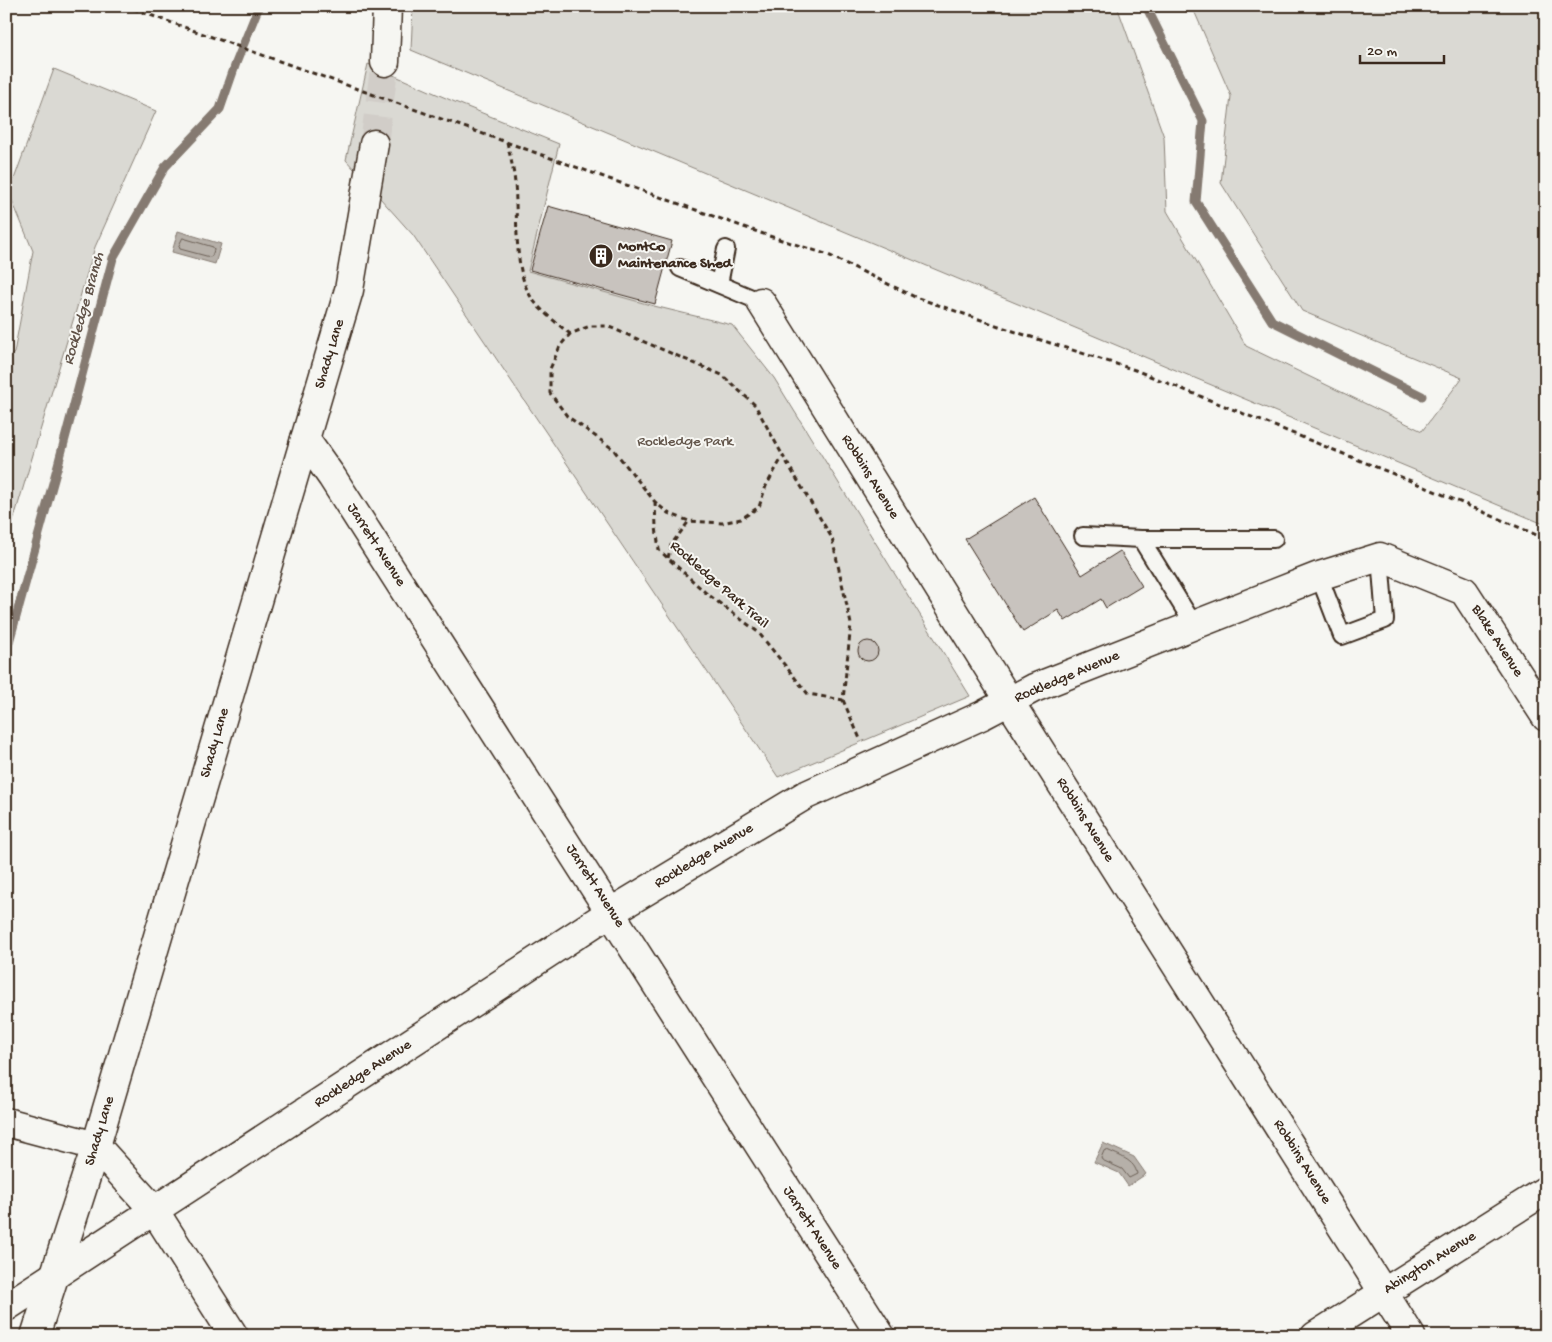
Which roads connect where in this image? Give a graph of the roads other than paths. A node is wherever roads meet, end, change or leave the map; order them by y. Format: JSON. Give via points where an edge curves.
{"nodes":[{"id":1,"x":387,"y":6,"type":"edge"},
{"id":2,"x":385,"y":62,"type":"tunnel mouth"},
{"id":3,"x":374,"y":144,"type":"tunnel mouth"},
{"id":4,"x":726,"y":249,"type":"dead end"},
{"id":5,"x":680,"y":268,"type":"dead end"},
{"id":6,"x":719,"y":284,"type":"junction"},
{"id":7,"x":761,"y":302,"type":"joint"},
{"id":8,"x":305,"y":439,"type":"junction"},
{"id":9,"x":1084,"y":536,"type":"dead end"},
{"id":10,"x":1141,"y":539,"type":"junction"},
{"id":11,"x":1274,"y":539,"type":"dead end"},
{"id":12,"x":1380,"y":557,"type":"junction"},
{"id":13,"x":1319,"y":576,"type":"junction"},
{"id":14,"x":1194,"y":625,"type":"junction"},
{"id":15,"x":1009,"y":701,"type":"junction"},
{"id":16,"x":1546,"y":717,"type":"edge"},
{"id":17,"x":611,"y":912,"type":"junction"},
{"id":18,"x":6,"y":1122,"type":"edge"},
{"id":19,"x":96,"y":1146,"type":"junction"},
{"id":20,"x":1546,"y":1190,"type":"edge"},
{"id":21,"x":154,"y":1210,"type":"junction"},
{"id":22,"x":56,"y":1275,"type":"junction"},
{"id":23,"x":1384,"y":1292,"type":"junction"},
{"id":24,"x":6,"y":1307,"type":"edge"},
{"id":25,"x":35,"y":1336,"type":"edge"},
{"id":26,"x":234,"y":1336,"type":"edge"},
{"id":27,"x":881,"y":1336,"type":"edge"},
{"id":28,"x":1315,"y":1336,"type":"edge"},
{"id":29,"x":1411,"y":1336,"type":"edge"}],
"edges":[{"from":1,"to":2,"type":"street"},
{"from":3,"to":8,"type":"street","name":"Shady Lane","via":[[349,290]]},
{"from":4,"to":6,"type":"lane"},
{"from":5,"to":6,"type":"lane"},
{"from":6,"to":7,"type":"lane"},
{"from":7,"to":15,"type":"street","name":"Robbins Avenue"},
{"from":8,"to":17,"type":"street","name":"Jarrett Avenue"},
{"from":8,"to":19,"type":"street","name":"Shady Lane"},
{"from":9,"to":10,"type":"lane"},
{"from":10,"to":11,"type":"lane"},
{"from":10,"to":14,"type":"lane"},
{"from":12,"to":13,"type":"street","name":"Rockledge Avenue"},
{"from":12,"to":13,"type":"lane","via":[[1385,620],[1342,636]]},
{"from":12,"to":16,"type":"street","name":"Blake Avenue","via":[[1464,591]]},
{"from":13,"to":14,"type":"street","name":"Rockledge Avenue"},
{"from":14,"to":15,"type":"street","name":"Rockledge Avenue","via":[[1034,688]]},
{"from":15,"to":17,"type":"street","name":"Rockledge Avenue","via":[[804,796]]},
{"from":15,"to":23,"type":"street","name":"Robbins Avenue"},
{"from":17,"to":21,"type":"street","name":"Rockledge Avenue"},
{"from":17,"to":27,"type":"street","name":"Jarrett Avenue"},
{"from":18,"to":19,"type":"street"},
{"from":19,"to":21,"type":"street"},
{"from":19,"to":22,"type":"street","name":"Shady Lane"},
{"from":20,"to":23,"type":"street","name":"Abington Avenue"},
{"from":21,"to":22,"type":"street","name":"Rockledge Avenue"},
{"from":21,"to":26,"type":"street"},
{"from":22,"to":24,"type":"street","name":"Rockledge Avenue"},
{"from":22,"to":25,"type":"street","name":"Shady Lane"},
{"from":23,"to":28,"type":"street","name":"Abington Avenue"},
{"from":23,"to":29,"type":"street","name":"Robbins Avenue"}]}
